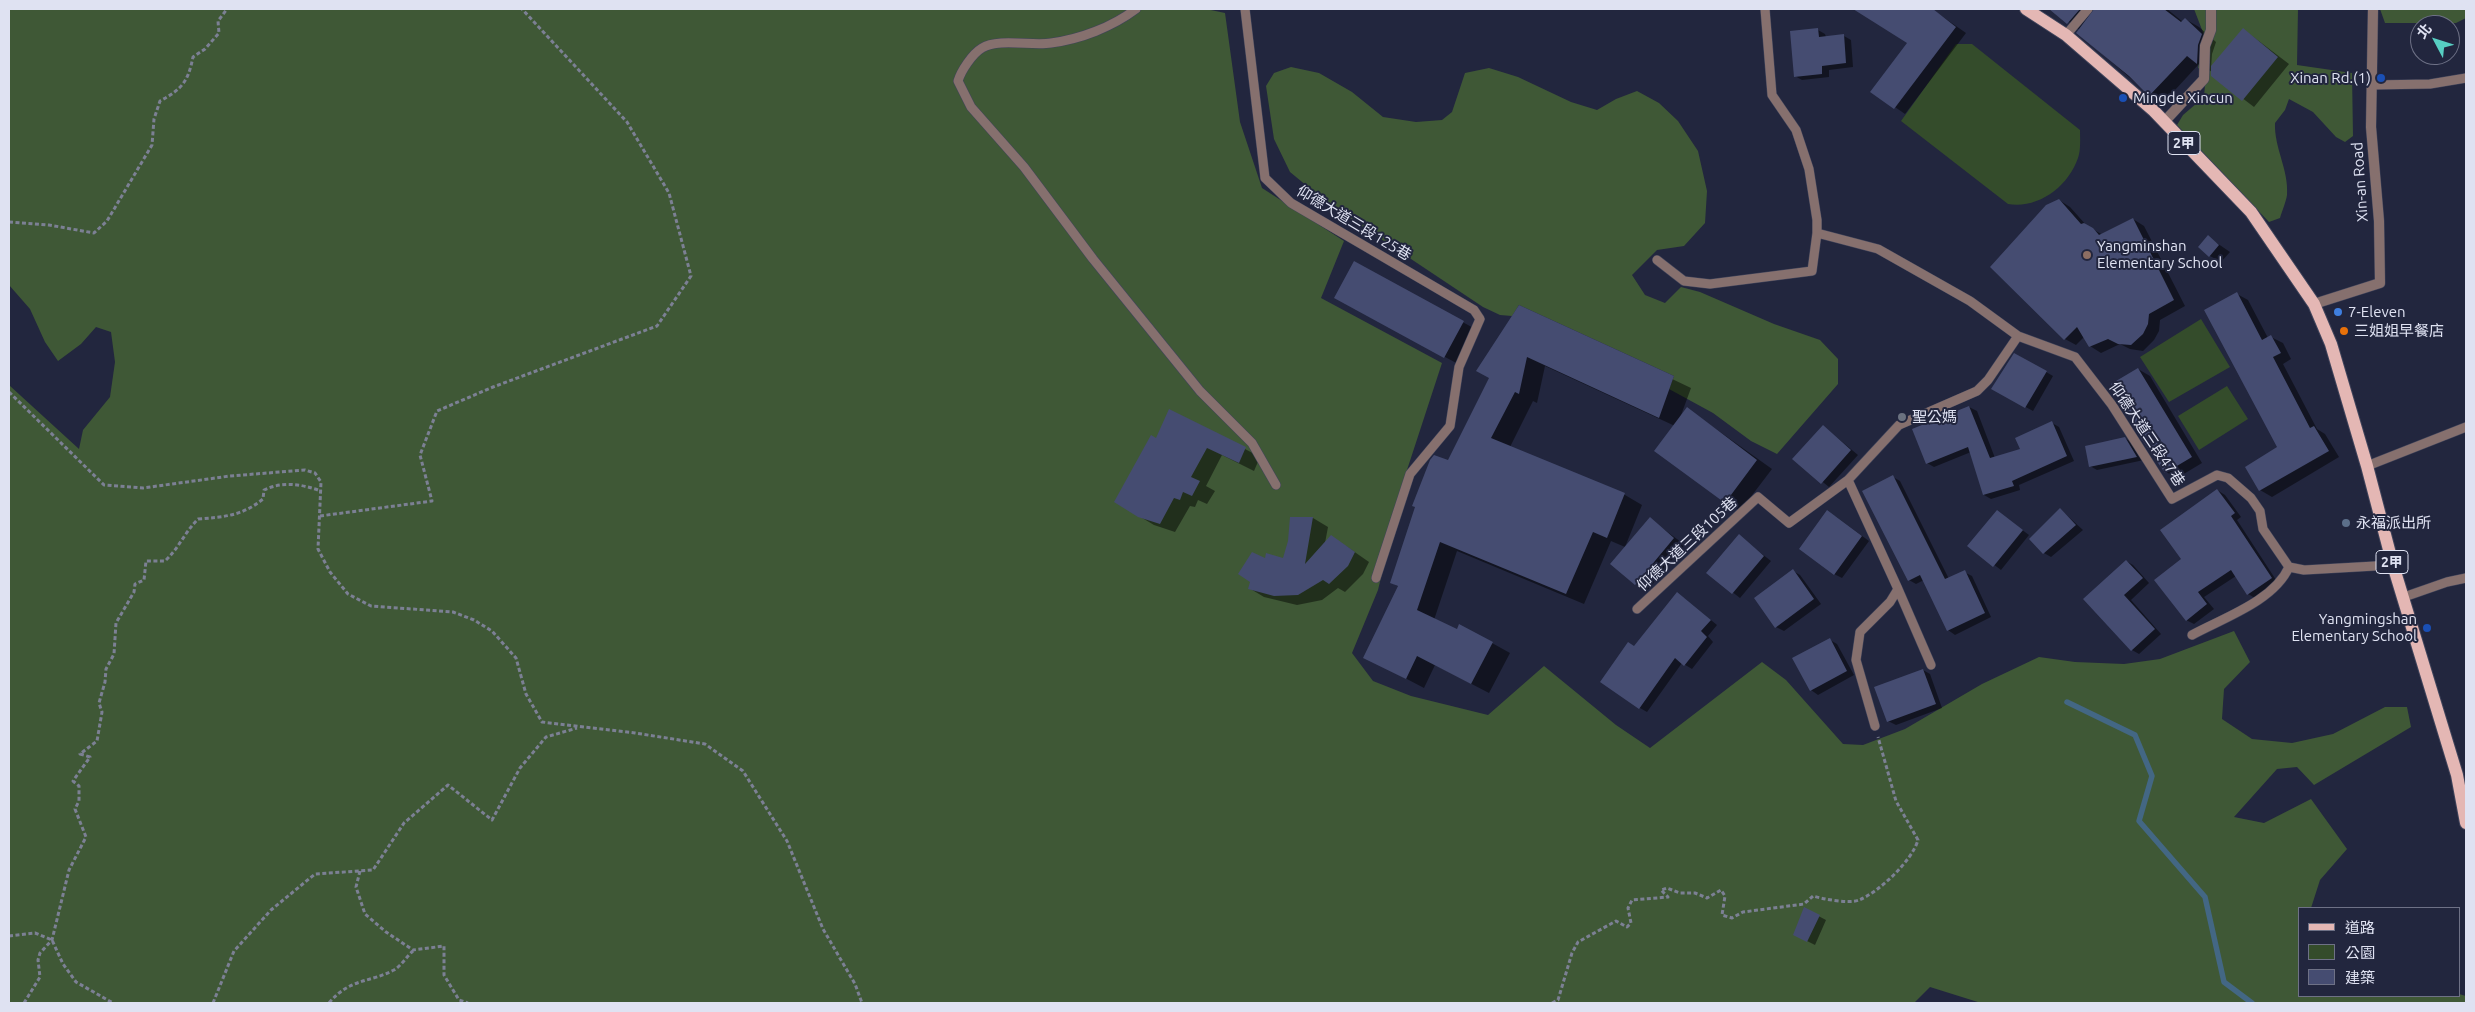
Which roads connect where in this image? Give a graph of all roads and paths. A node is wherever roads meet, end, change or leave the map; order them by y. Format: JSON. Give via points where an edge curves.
{"nodes":[{"id":1,"x":227,"y":9,"type":"edge"},
{"id":2,"x":522,"y":9,"type":"edge"},
{"id":3,"x":1136,"y":9,"type":"edge"},
{"id":4,"x":1245,"y":9,"type":"edge"},
{"id":5,"x":1765,"y":9,"type":"edge"},
{"id":6,"x":2026,"y":9,"type":"edge"},
{"id":7,"x":2088,"y":9,"type":"edge"},
{"id":8,"x":2211,"y":9,"type":"edge"},
{"id":9,"x":2373,"y":9,"type":"edge"},
{"id":10,"x":2066,"y":34,"type":"junction"},
{"id":11,"x":2466,"y":78,"type":"edge"},
{"id":12,"x":2372,"y":85,"type":"junction"},
{"id":13,"x":2164,"y":122,"type":"junction"},
{"id":14,"x":9,"y":222,"type":"edge"},
{"id":15,"x":1817,"y":233,"type":"junction"},
{"id":16,"x":1657,"y":260,"type":"dead end"},
{"id":17,"x":2314,"y":304,"type":"junction"},
{"id":18,"x":2018,"y":336,"type":"junction"},
{"id":19,"x":9,"y":392,"type":"edge"},
{"id":20,"x":2466,"y":426,"type":"edge"},
{"id":21,"x":2367,"y":466,"type":"junction"},
{"id":22,"x":1848,"y":480,"type":"junction"},
{"id":23,"x":1276,"y":485,"type":"dead end"},
{"id":24,"x":321,"y":491,"type":"junction"},
{"id":25,"x":320,"y":516,"type":"junction"},
{"id":26,"x":2393,"y":565,"type":"junction"},
{"id":27,"x":2289,"y":567,"type":"junction"},
{"id":28,"x":1376,"y":578,"type":"dead end"},
{"id":29,"x":2466,"y":578,"type":"edge"},
{"id":30,"x":1898,"y":589,"type":"junction"},
{"id":31,"x":2404,"y":597,"type":"junction"},
{"id":32,"x":1637,"y":609,"type":"dead end"},
{"id":33,"x":2192,"y":635,"type":"dead end"},
{"id":34,"x":1931,"y":665,"type":"dead end"},
{"id":35,"x":582,"y":726,"type":"junction"},
{"id":36,"x":1875,"y":726,"type":"joint"},
{"id":37,"x":2462,"y":774,"type":"edge"},
{"id":38,"x":2466,"y":823,"type":"edge"},
{"id":39,"x":360,"y":871,"type":"junction"},
{"id":40,"x":9,"y":936,"type":"edge"},
{"id":41,"x":52,"y":940,"type":"junction"},
{"id":42,"x":414,"y":950,"type":"junction"},
{"id":43,"x":24,"y":1003,"type":"edge"},
{"id":44,"x":113,"y":1003,"type":"edge"},
{"id":45,"x":213,"y":1003,"type":"edge"},
{"id":46,"x":330,"y":1003,"type":"edge"},
{"id":47,"x":468,"y":1003,"type":"edge"},
{"id":48,"x":862,"y":1003,"type":"edge"},
{"id":49,"x":1552,"y":1003,"type":"edge"}],
"edges":[{"from":1,"to":14,"type":"path","via":[[218,21],[219,33],[193,58],[190,74],[179,90],[160,101],[154,119],[152,145],[138,165],[127,190],[94,233]]},
{"from":2,"to":25,"type":"path","via":[[627,122],[669,193],[691,276],[657,326],[437,411],[420,455],[432,501]]},
{"from":3,"to":23,"type":"lane","via":[[1088,34],[1050,43],[994,44],[982,48],[961,70],[958,81],[971,107],[1024,168],[1188,377],[1252,443]]},
{"from":4,"to":28,"type":"lane","name":"仰德大道三段125巷","via":[[1265,178],[1291,203],[1474,310],[1480,320],[1459,366],[1450,426],[1410,474]]},
{"from":5,"to":15,"type":"lane","via":[[1772,95],[1796,130],[1809,168]]},
{"from":6,"to":10,"type":"main road","number":"2甲"},
{"from":7,"to":10,"type":"lane"},
{"from":8,"to":13,"type":"street","via":[[2204,79]]},
{"from":9,"to":12,"type":"street","name":"Xin-an Road"},
{"from":10,"to":13,"type":"main road","number":"2甲"},
{"from":11,"to":12,"type":"lane","via":[[2430,84]]},
{"from":12,"to":17,"type":"street","name":"Xin-an Road","via":[[2371,127],[2379,221],[2380,283]]},
{"from":13,"to":17,"type":"main road","number":"2甲","via":[[2251,212]]},
{"from":15,"to":16,"type":"lane","via":[[1812,271],[1710,284],[1684,281]]},
{"from":15,"to":18,"type":"lane","via":[[1878,249],[1970,302]]},
{"from":17,"to":21,"type":"main road","number":"2甲","via":[[2331,344]]},
{"from":18,"to":22,"type":"lane","name":"仰德大道三段105巷","via":[[1977,391],[1898,425]]},
{"from":18,"to":27,"type":"lane","name":"仰德大道三段47巷","via":[[2075,357],[2112,405],[2172,499],[2217,475],[2228,478],[2260,511],[2263,529]]},
{"from":19,"to":24,"type":"path","via":[[104,485],[143,488],[305,470],[316,473]]},
{"from":20,"to":21,"type":"lane"},
{"from":21,"to":26,"type":"main road","number":"2甲"},
{"from":22,"to":30,"type":"lane"},
{"from":22,"to":32,"type":"lane","name":"仰德大道三段105巷","via":[[1789,523],[1758,497]]},
{"from":24,"to":25,"type":"path"},
{"from":24,"to":41,"type":"path","via":[[295,484],[276,484],[264,490],[263,499],[235,515],[198,519],[166,561],[146,561],[144,580],[135,584],[134,592],[116,623],[114,654],[106,670],[99,703],[102,712],[97,741],[80,754],[90,757],[73,781],[80,786],[75,809],[86,837],[69,870]]},
{"from":25,"to":35,"type":"path","via":[[318,549],[330,572],[348,594],[371,606],[453,612],[474,620],[492,631],[516,658],[526,694],[542,722]]},
{"from":26,"to":27,"type":"lane","via":[[2304,570]]},
{"from":26,"to":31,"type":"main road","number":"2甲"},
{"from":27,"to":33,"type":"lane","via":[[2284,580],[2272,592]]},
{"from":29,"to":31,"type":"lane"},
{"from":30,"to":34,"type":"lane"},
{"from":30,"to":36,"type":"lane","via":[[1890,602],[1860,632],[1856,660]]},
{"from":31,"to":37,"type":"main road","number":"2甲"},
{"from":35,"to":39,"type":"path","via":[[546,737],[520,768],[492,820],[448,785],[404,823],[373,870]]},
{"from":35,"to":48,"type":"path","via":[[705,744],[743,771],[787,841],[823,929],[855,984]]},
{"from":36,"to":49,"type":"path","via":[[1896,801],[1918,840],[1912,853],[1892,877],[1857,901],[1826,900],[1813,896],[1804,904],[1743,912],[1732,918],[1722,915],[1725,896],[1721,890],[1707,898],[1667,888],[1661,890],[1668,897],[1632,900],[1628,908],[1632,923],[1627,927],[1616,921],[1578,942],[1558,1000]]},
{"from":37,"to":38,"type":"main road","number":"2甲"},
{"from":39,"to":42,"type":"path","via":[[356,887],[365,914]]},
{"from":39,"to":45,"type":"path","via":[[315,874],[271,910],[234,951]]},
{"from":40,"to":41,"type":"path","via":[[36,933]]},
{"from":41,"to":43,"type":"path","via":[[40,953],[40,977]]},
{"from":41,"to":44,"type":"path","via":[[76,982]]},
{"from":42,"to":46,"type":"path","via":[[395,970],[340,990]]},
{"from":42,"to":47,"type":"path","via":[[444,946],[444,975],[459,1000]]}]}
